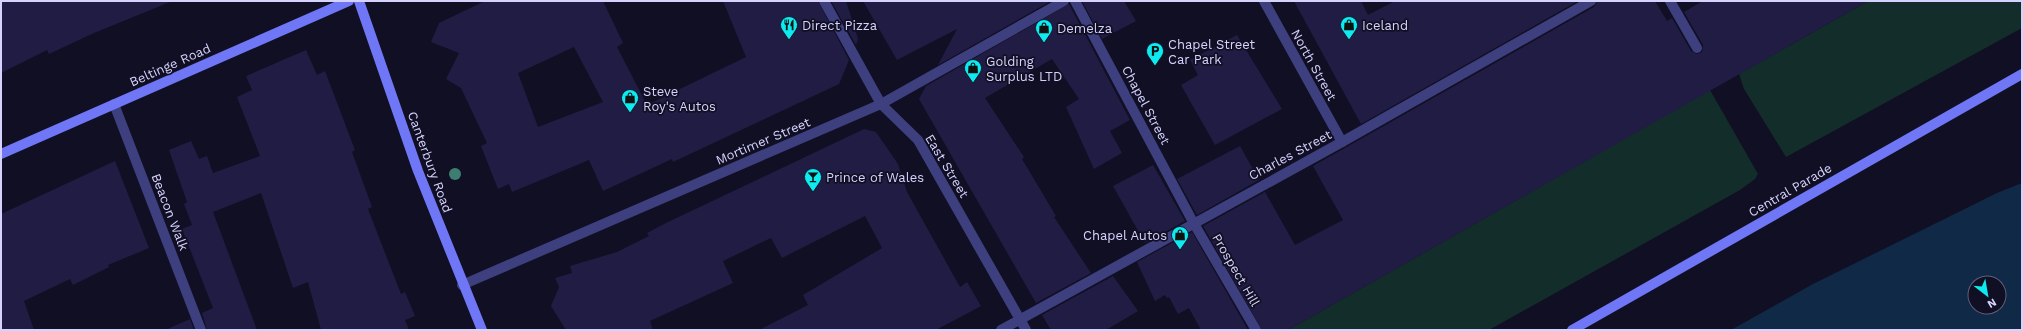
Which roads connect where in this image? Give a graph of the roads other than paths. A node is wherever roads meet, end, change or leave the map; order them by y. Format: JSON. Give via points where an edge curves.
{"nodes":[{"id":1,"x":350,"y":1,"type":"edge"},
{"id":2,"x":360,"y":1,"type":"edge"},
{"id":3,"x":824,"y":1,"type":"edge"},
{"id":4,"x":1064,"y":1,"type":"edge"},
{"id":5,"x":1075,"y":1,"type":"edge"},
{"id":6,"x":1264,"y":1,"type":"edge"},
{"id":7,"x":1591,"y":1,"type":"edge"},
{"id":8,"x":1670,"y":1,"type":"edge"},
{"id":9,"x":1697,"y":48,"type":"dead end"},
{"id":10,"x":2022,"y":74,"type":"edge"},
{"id":11,"x":114,"y":104,"type":"junction"},
{"id":12,"x":881,"y":104,"type":"junction"},
{"id":13,"x":1342,"y":142,"type":"junction"},
{"id":14,"x":1,"y":154,"type":"edge"},
{"id":15,"x":1193,"y":222,"type":"junction"},
{"id":16,"x":462,"y":285,"type":"junction"},
{"id":17,"x":1020,"y":320,"type":"junction"},
{"id":18,"x":201,"y":330,"type":"edge"},
{"id":19,"x":482,"y":330,"type":"edge"},
{"id":20,"x":1001,"y":330,"type":"edge"},
{"id":21,"x":1026,"y":330,"type":"edge"},
{"id":22,"x":1256,"y":330,"type":"edge"},
{"id":23,"x":1572,"y":330,"type":"edge"}],
"edges":[{"from":1,"to":11,"type":"street","name":"Beltinge Road"},
{"from":2,"to":16,"type":"street","name":"Canterbury Road","via":[[418,171]]},
{"from":3,"to":12,"type":"street","name":"East Street"},
{"from":4,"to":12,"type":"street","name":"Mortimer Street"},
{"from":5,"to":15,"type":"street","name":"Chapel Street"},
{"from":6,"to":13,"type":"street","name":"North Street"},
{"from":7,"to":13,"type":"street","name":"Charles Street"},
{"from":8,"to":9,"type":"street"},
{"from":10,"to":23,"type":"street","name":"Central Parade"},
{"from":11,"to":14,"type":"street","name":"Beltinge Road"},
{"from":11,"to":18,"type":"street","name":"Beacon Walk"},
{"from":12,"to":16,"type":"street","name":"Mortimer Street"},
{"from":12,"to":17,"type":"street","name":"East Street","via":[[918,140]]},
{"from":13,"to":15,"type":"street","name":"Charles Street"},
{"from":15,"to":17,"type":"street","name":"Charles Street"},
{"from":15,"to":22,"type":"street","name":"Prospect Hill"},
{"from":16,"to":19,"type":"street","name":"Canterbury Road"},
{"from":17,"to":20,"type":"street","name":"Charles Street"},
{"from":17,"to":21,"type":"street","name":"East Street"}]}
